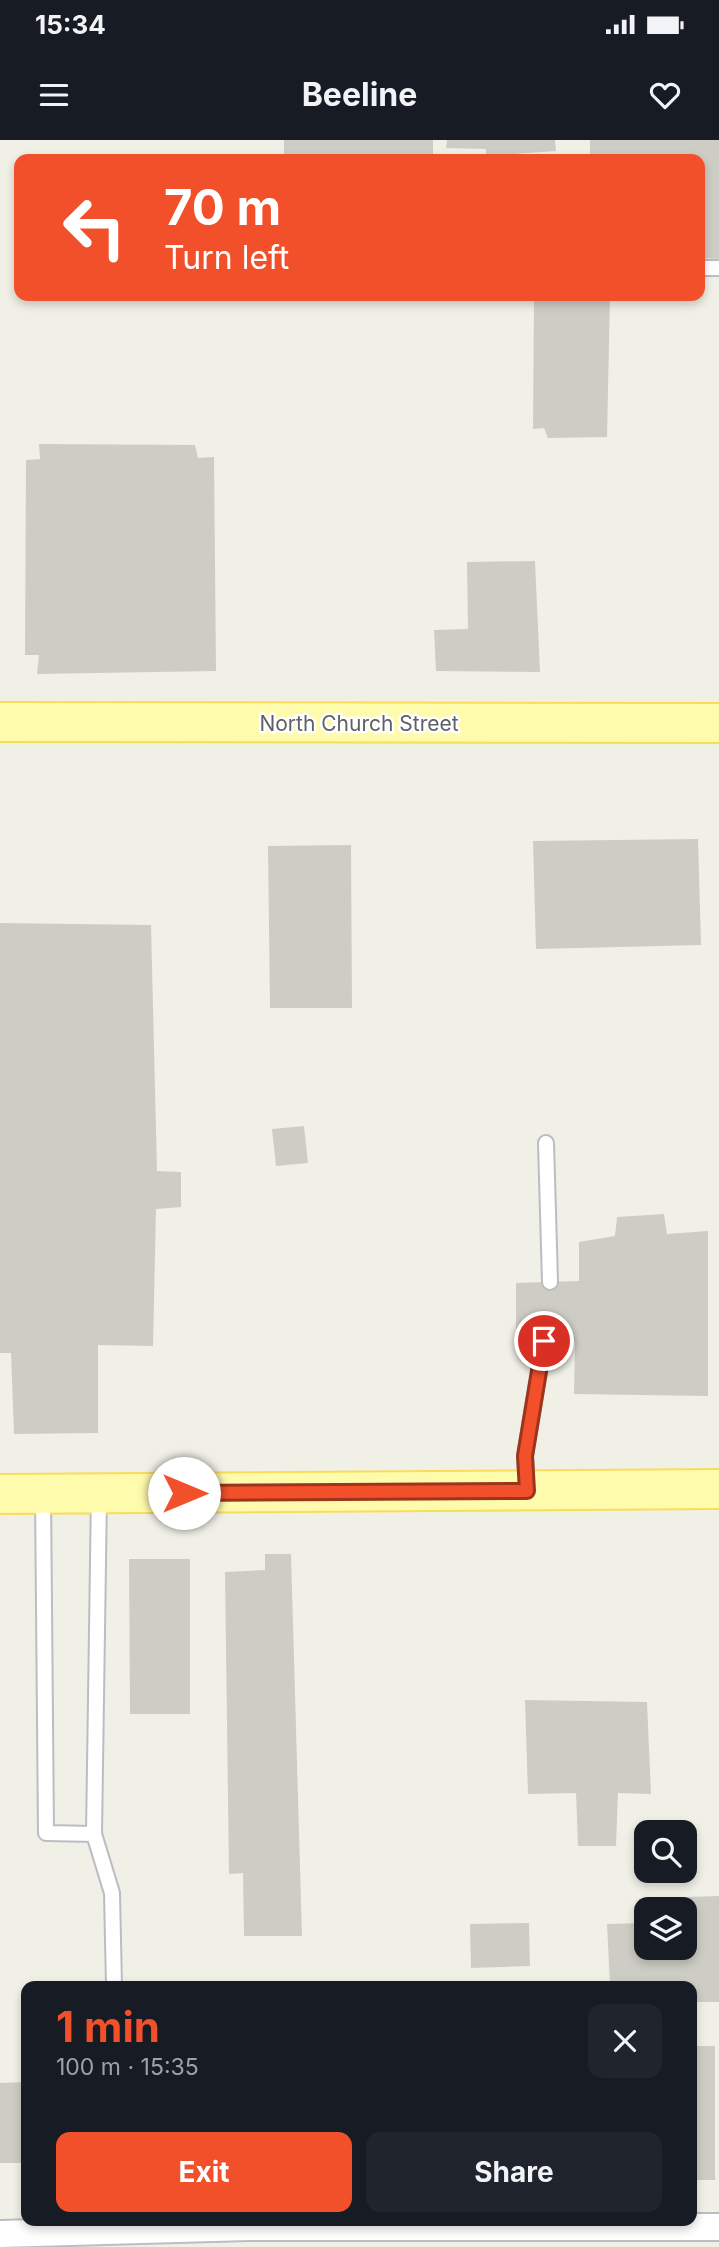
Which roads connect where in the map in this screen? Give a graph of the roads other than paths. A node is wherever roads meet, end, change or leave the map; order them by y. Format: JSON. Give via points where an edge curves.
{"nodes":[{"id":1,"x":0,"y":722,"type":"edge"},
{"id":2,"x":719,"y":723,"type":"edge"},
{"id":3,"x":546,"y":1143,"type":"dead end"},
{"id":4,"x":550,"y":1282,"type":"dead end"},
{"id":5,"x":544,"y":1341,"type":"dead end"},
{"id":6,"x":719,"y":1489,"type":"edge"},
{"id":7,"x":527,"y":1491,"type":"junction"},
{"id":8,"x":99,"y":1493,"type":"junction"},
{"id":9,"x":0,"y":1494,"type":"edge"},
{"id":10,"x":43,"y":1494,"type":"junction"},
{"id":11,"x":94,"y":1834,"type":"junction"},
{"id":12,"x":114,"y":1981,"type":"edge"},
{"id":13,"x":118,"y":2226,"type":"edge"},
{"id":14,"x":719,"y":2227,"type":"edge"},
{"id":15,"x":0,"y":2234,"type":"edge"},
{"id":16,"x":250,"y":2237,"type":"edge"}],
"edges":[{"from":1,"to":2,"type":"main road","name":"North Church Street"},
{"from":3,"to":4,"type":"lane"},
{"from":5,"to":7,"type":"lane","via":[[525,1456]]},
{"from":6,"to":7,"type":"main road"},
{"from":7,"to":8,"type":"main road"},
{"from":8,"to":10,"type":"main road"},
{"from":8,"to":11,"type":"lane"},
{"from":9,"to":10,"type":"main road"},
{"from":10,"to":11,"type":"lane","via":[[46,1833]]},
{"from":11,"to":12,"type":"lane","via":[[112,1893]]},
{"from":13,"to":15,"type":"street"},
{"from":13,"to":16,"type":"street"},
{"from":14,"to":16,"type":"street"}]}
